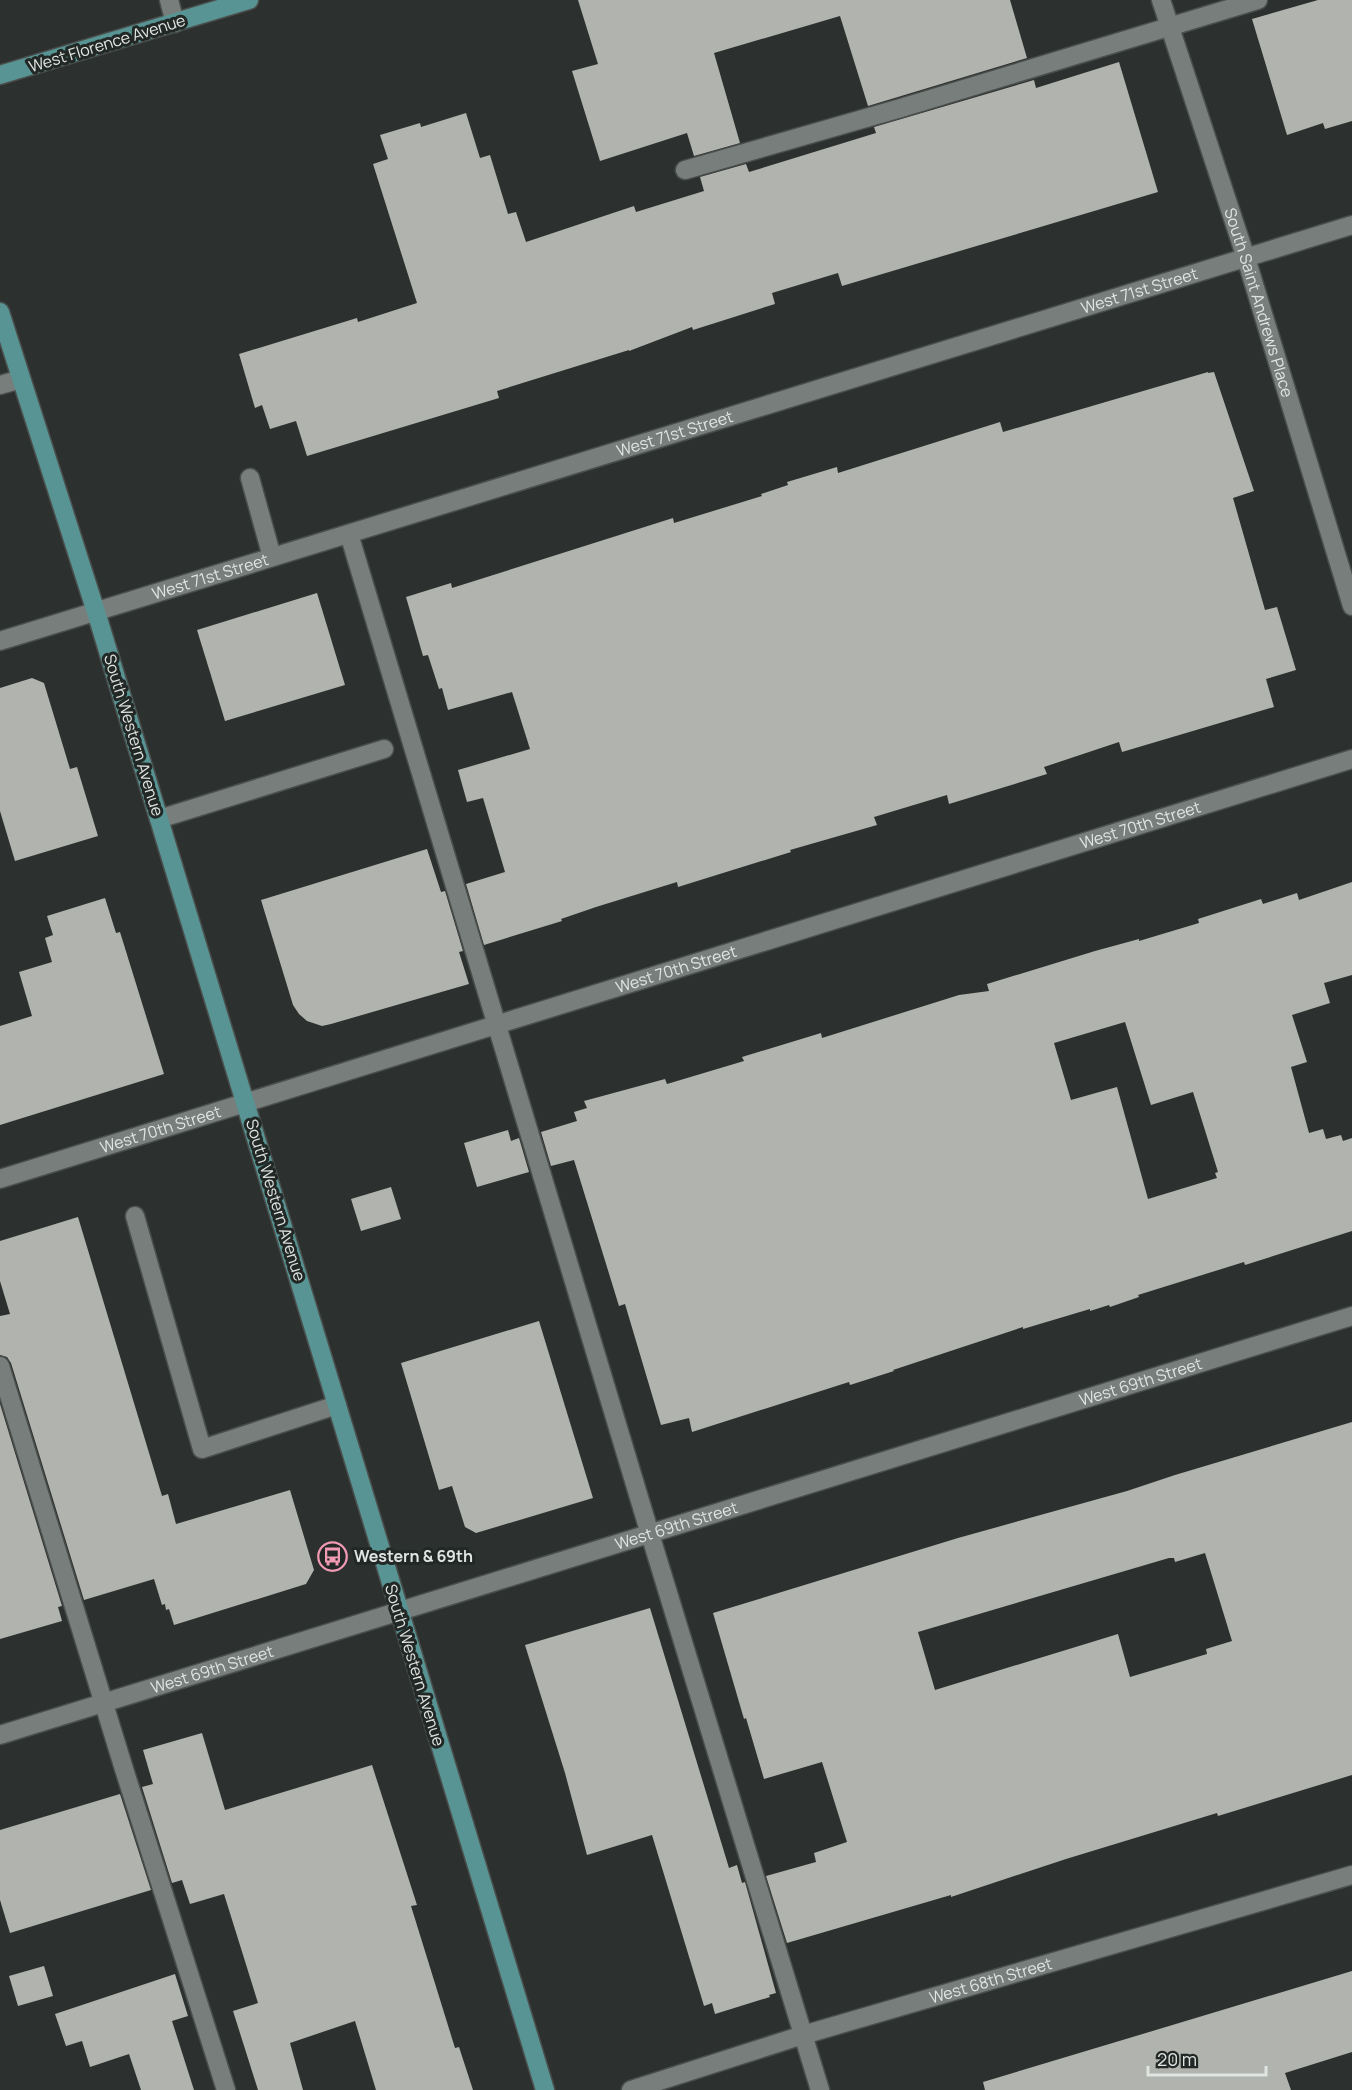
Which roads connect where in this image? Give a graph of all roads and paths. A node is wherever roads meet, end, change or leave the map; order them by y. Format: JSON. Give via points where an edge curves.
{"nodes":[{"id":1,"x":169,"y":0,"type":"edge"},
{"id":2,"x":247,"y":0,"type":"edge"},
{"id":3,"x":1161,"y":0,"type":"edge"},
{"id":4,"x":1258,"y":0,"type":"edge"},
{"id":5,"x":175,"y":23,"type":"junction"},
{"id":6,"x":1170,"y":27,"type":"junction"},
{"id":7,"x":0,"y":75,"type":"edge"},
{"id":8,"x":685,"y":170,"type":"dead end"},
{"id":9,"x":1352,"y":225,"type":"edge"},
{"id":10,"x":1246,"y":258,"type":"junction"},
{"id":11,"x":0,"y":312,"type":"edge"},
{"id":12,"x":21,"y":379,"type":"junction"},
{"id":13,"x":0,"y":385,"type":"edge"},
{"id":14,"x":250,"y":478,"type":"dead end"},
{"id":15,"x":349,"y":534,"type":"junction"},
{"id":16,"x":272,"y":557,"type":"junction"},
{"id":17,"x":1352,"y":606,"type":"edge"},
{"id":18,"x":96,"y":612,"type":"junction"},
{"id":19,"x":0,"y":641,"type":"edge"},
{"id":20,"x":384,"y":749,"type":"dead end"},
{"id":21,"x":1352,"y":759,"type":"edge"},
{"id":22,"x":159,"y":819,"type":"junction"},
{"id":23,"x":497,"y":1024,"type":"junction"},
{"id":24,"x":246,"y":1102,"type":"junction"},
{"id":25,"x":0,"y":1179,"type":"edge"},
{"id":26,"x":135,"y":1216,"type":"dead end"},
{"id":27,"x":1352,"y":1316,"type":"edge"},
{"id":28,"x":0,"y":1366,"type":"edge"},
{"id":29,"x":337,"y":1405,"type":"junction"},
{"id":30,"x":650,"y":1534,"type":"junction"},
{"id":31,"x":399,"y":1612,"type":"junction"},
{"id":32,"x":104,"y":1704,"type":"junction"},
{"id":33,"x":0,"y":1735,"type":"edge"},
{"id":34,"x":1352,"y":1875,"type":"edge"},
{"id":35,"x":803,"y":2036,"type":"junction"},
{"id":36,"x":226,"y":2090,"type":"edge"},
{"id":37,"x":545,"y":2090,"type":"edge"},
{"id":38,"x":631,"y":2090,"type":"edge"},
{"id":39,"x":820,"y":2090,"type":"edge"}],
"edges":[{"from":1,"to":5,"type":"street"},
{"from":2,"to":5,"type":"main road","name":"West Florence Avenue"},
{"from":3,"to":6,"type":"street","name":"South Saint Andrews Place"},
{"from":4,"to":6,"type":"street"},
{"from":5,"to":7,"type":"main road","name":"West Florence Avenue"},
{"from":6,"to":8,"type":"street"},
{"from":6,"to":10,"type":"street","name":"South Saint Andrews Place"},
{"from":9,"to":10,"type":"street","name":"West 71st Street"},
{"from":10,"to":15,"type":"street","name":"West 71st Street"},
{"from":10,"to":17,"type":"street","name":"South Saint Andrews Place"},
{"from":11,"to":12,"type":"main road","name":"South Western Avenue"},
{"from":12,"to":13,"type":"street"},
{"from":12,"to":18,"type":"main road","name":"South Western Avenue"},
{"from":14,"to":16,"type":"street"},
{"from":15,"to":16,"type":"street","name":"West 71st Street"},
{"from":15,"to":23,"type":"street"},
{"from":16,"to":18,"type":"street","name":"West 71st Street"},
{"from":18,"to":19,"type":"street","name":"West 71st Street"},
{"from":18,"to":22,"type":"main road","name":"South Western Avenue"},
{"from":20,"to":22,"type":"street"},
{"from":21,"to":23,"type":"street","name":"West 70th Street"},
{"from":22,"to":24,"type":"main road","name":"South Western Avenue"},
{"from":23,"to":24,"type":"street","name":"West 70th Street"},
{"from":23,"to":30,"type":"street"},
{"from":24,"to":25,"type":"street","name":"West 70th Street"},
{"from":24,"to":29,"type":"main road","name":"South Western Avenue"},
{"from":26,"to":29,"type":"street","via":[[202,1449]]},
{"from":27,"to":30,"type":"street","name":"West 69th Street"},
{"from":28,"to":32,"type":"street"},
{"from":29,"to":31,"type":"main road","name":"South Western Avenue"},
{"from":30,"to":31,"type":"street","name":"West 69th Street"},
{"from":30,"to":35,"type":"street"},
{"from":31,"to":32,"type":"street","name":"West 69th Street"},
{"from":31,"to":37,"type":"main road","name":"South Western Avenue"},
{"from":32,"to":33,"type":"street","name":"West 69th Street"},
{"from":32,"to":36,"type":"street"},
{"from":34,"to":35,"type":"street","name":"West 68th Street"},
{"from":35,"to":38,"type":"street","name":"West 68th Street"},
{"from":35,"to":39,"type":"street"}]}
